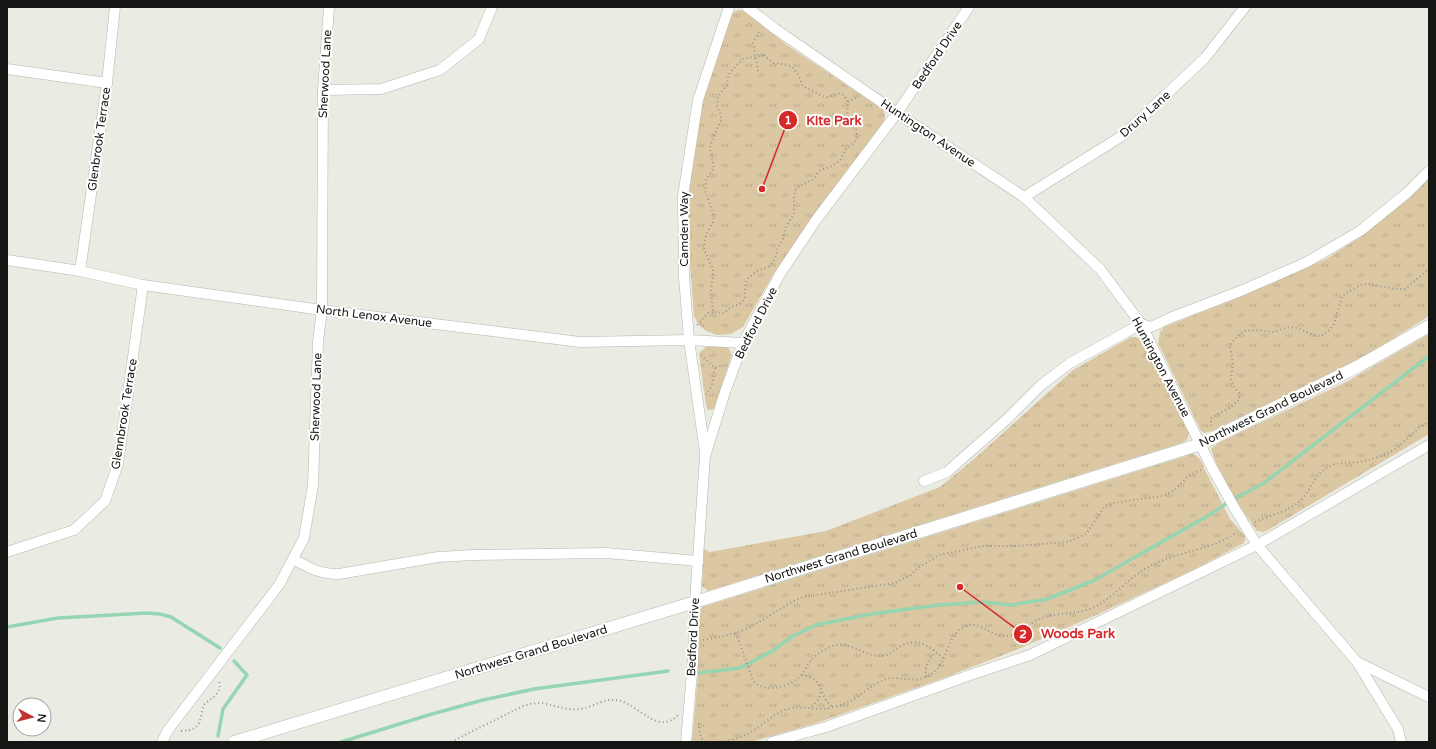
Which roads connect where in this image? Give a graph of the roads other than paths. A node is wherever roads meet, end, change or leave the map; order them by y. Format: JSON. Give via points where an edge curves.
{"nodes":[{"id":1,"x":115,"y":7,"type":"edge"},
{"id":2,"x":329,"y":7,"type":"edge"},
{"id":3,"x":492,"y":7,"type":"edge"},
{"id":4,"x":729,"y":7,"type":"edge"},
{"id":5,"x":746,"y":7,"type":"edge"},
{"id":6,"x":969,"y":7,"type":"edge"},
{"id":7,"x":1244,"y":7,"type":"edge"},
{"id":8,"x":7,"y":69,"type":"edge"},
{"id":9,"x":107,"y":83,"type":"junction"},
{"id":10,"x":323,"y":90,"type":"junction"},
{"id":11,"x":897,"y":113,"type":"junction"},
{"id":12,"x":1429,"y":171,"type":"edge"},
{"id":13,"x":1024,"y":197,"type":"junction"},
{"id":14,"x":7,"y":260,"type":"edge"},
{"id":15,"x":80,"y":271,"type":"junction"},
{"id":16,"x":143,"y":285,"type":"junction"},
{"id":17,"x":322,"y":310,"type":"junction"},
{"id":18,"x":1140,"y":324,"type":"junction"},
{"id":19,"x":1429,"y":326,"type":"edge"},
{"id":20,"x":689,"y":343,"type":"junction"},
{"id":21,"x":743,"y":343,"type":"junction"},
{"id":22,"x":1201,"y":444,"type":"junction"},
{"id":23,"x":1429,"y":445,"type":"edge"},
{"id":24,"x":705,"y":456,"type":"junction"},
{"id":25,"x":924,"y":481,"type":"dead end"},
{"id":26,"x":1256,"y":545,"type":"junction"},
{"id":27,"x":7,"y":552,"type":"edge"},
{"id":28,"x":293,"y":559,"type":"junction"},
{"id":29,"x":698,"y":561,"type":"junction"},
{"id":30,"x":695,"y":602,"type":"junction"},
{"id":31,"x":1357,"y":662,"type":"junction"},
{"id":32,"x":1429,"y":697,"type":"edge"},
{"id":33,"x":162,"y":742,"type":"edge"},
{"id":34,"x":234,"y":742,"type":"edge"},
{"id":35,"x":686,"y":742,"type":"edge"},
{"id":36,"x":772,"y":742,"type":"edge"},
{"id":37,"x":1401,"y":742,"type":"edge"}],
"edges":[{"from":1,"to":9,"type":"street","name":"Glenbrook Terrace"},
{"from":2,"to":10,"type":"street","name":"Sherwood Lane"},
{"from":3,"to":10,"type":"street","via":[[479,39],[440,70],[381,89]]},
{"from":4,"to":20,"type":"street","name":"Camden Way","via":[[698,100],[683,196],[684,276]]},
{"from":5,"to":11,"type":"street","name":"Huntington Avenue"},
{"from":6,"to":11,"type":"street","name":"Bedford Drive"},
{"from":7,"to":13,"type":"street","name":"Drury Lane","via":[[1206,58],[1122,136]]},
{"from":8,"to":9,"type":"street"},
{"from":9,"to":15,"type":"street","name":"Glenbrook Terrace"},
{"from":10,"to":17,"type":"street","name":"Sherwood Lane"},
{"from":11,"to":13,"type":"street","name":"Huntington Avenue"},
{"from":11,"to":21,"type":"street","name":"Bedford Drive","via":[[816,220],[780,274]]},
{"from":12,"to":18,"type":"street","via":[[1407,193],[1360,231],[1307,262],[1151,326]]},
{"from":13,"to":18,"type":"street","name":"Huntington Avenue","via":[[1100,269]]},
{"from":14,"to":15,"type":"street","name":"North Lenox Avenue"},
{"from":15,"to":16,"type":"street","name":"North Lenox Avenue"},
{"from":16,"to":17,"type":"street","name":"North Lenox Avenue"},
{"from":16,"to":27,"type":"street","name":"Glennbrook Terrace","via":[[118,464],[105,501],[74,530]]},
{"from":17,"to":20,"type":"street","name":"North Lenox Avenue","via":[[580,342]]},
{"from":17,"to":28,"type":"street","name":"Sherwood Lane","via":[[318,342],[313,485],[304,538]]},
{"from":18,"to":22,"type":"street","name":"Huntington Avenue"},
{"from":18,"to":25,"type":"street","via":[[1070,363],[1040,386],[947,472]]},
{"from":19,"to":22,"type":"street","name":"Northwest Grand Boulevard","via":[[1357,367]]},
{"from":20,"to":21,"type":"street","name":"North Lenox Avenue"},
{"from":20,"to":24,"type":"street","name":"Camden Way"},
{"from":21,"to":24,"type":"street","name":"Bedford Drive"},
{"from":22,"to":26,"type":"street","name":"Huntington Avenue"},
{"from":22,"to":30,"type":"street","name":"Northwest Grand Boulevard"},
{"from":23,"to":26,"type":"street"},
{"from":24,"to":29,"type":"street","name":"Bedford Drive"},
{"from":26,"to":31,"type":"street","name":"Huntington Avenue"},
{"from":26,"to":36,"type":"street","via":[[1030,655],[826,727]]},
{"from":28,"to":29,"type":"street","via":[[326,574],[438,557],[473,555],[606,553]]},
{"from":28,"to":33,"type":"street","name":"Sherwood Lane","via":[[279,585],[168,730]]},
{"from":29,"to":30,"type":"street","name":"Bedford Drive"},
{"from":30,"to":34,"type":"street","name":"Northwest Grand Boulevard"},
{"from":30,"to":35,"type":"street","name":"Bedford Drive"},
{"from":31,"to":32,"type":"street","name":"Huntington Avenue"},
{"from":31,"to":37,"type":"street","via":[[1398,730]]}]}
